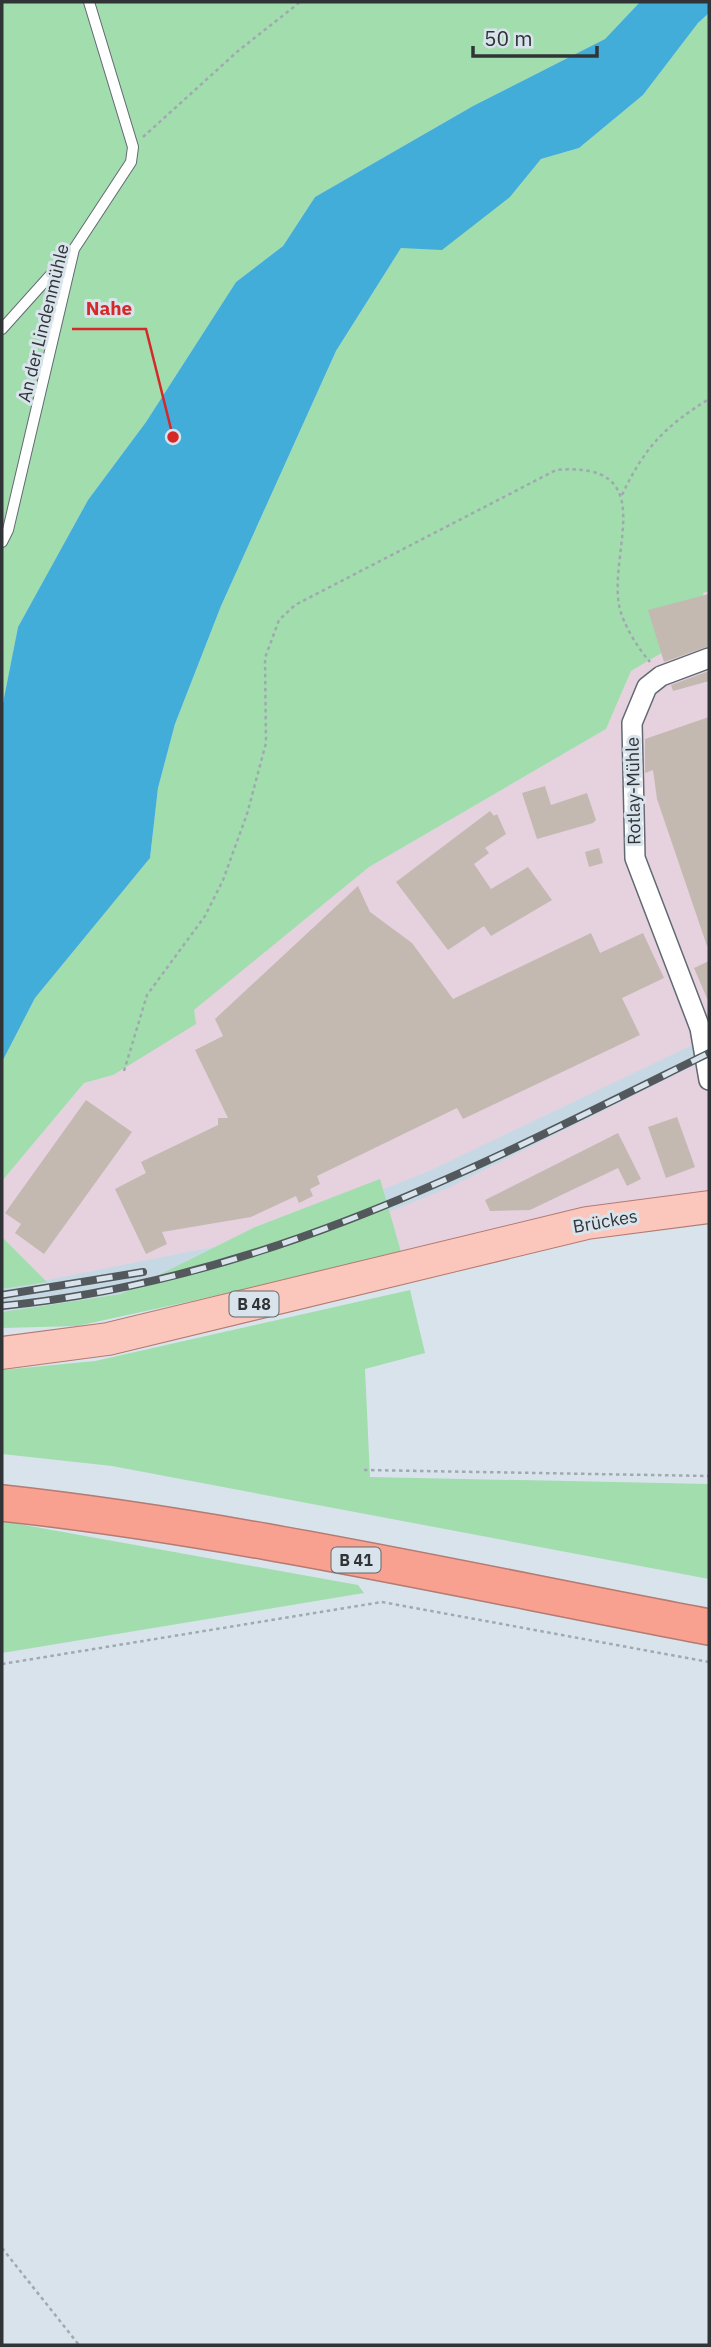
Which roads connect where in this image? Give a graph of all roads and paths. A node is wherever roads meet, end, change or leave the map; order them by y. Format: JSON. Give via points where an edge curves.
{"nodes":[{"id":1,"x":89,"y":2,"type":"edge"},
{"id":2,"x":300,"y":2,"type":"edge"},
{"id":3,"x":133,"y":147,"type":"junction"},
{"id":4,"x":74,"y":249,"type":"junction"},
{"id":5,"x":2,"y":329,"type":"edge"},
{"id":6,"x":709,"y":399,"type":"edge"},
{"id":7,"x":621,"y":495,"type":"junction"},
{"id":8,"x":2,"y":542,"type":"edge"},
{"id":9,"x":709,"y":658,"type":"edge"},
{"id":10,"x":661,"y":676,"type":"junction"},
{"id":11,"x":124,"y":1072,"type":"dead end"},
{"id":12,"x":709,"y":1080,"type":"edge"},
{"id":13,"x":709,"y":1207,"type":"edge"},
{"id":14,"x":2,"y":1353,"type":"edge"},
{"id":15,"x":364,"y":1470,"type":"dead end"},
{"id":16,"x":709,"y":1476,"type":"edge"},
{"id":17,"x":2,"y":1481,"type":"edge"},
{"id":18,"x":2,"y":1503,"type":"edge"},
{"id":19,"x":709,"y":1603,"type":"edge"},
{"id":20,"x":709,"y":1628,"type":"edge"},
{"id":21,"x":709,"y":1662,"type":"edge"},
{"id":22,"x":2,"y":1664,"type":"edge"},
{"id":23,"x":2,"y":2248,"type":"edge"},
{"id":24,"x":79,"y":2345,"type":"edge"}],
"edges":[{"from":1,"to":3,"type":"lane"},
{"from":2,"to":3,"type":"path","via":[[238,51]]},
{"from":3,"to":4,"type":"lane","name":"An der Lindenmühle","via":[[131,162]]},
{"from":4,"to":5,"type":"lane"},
{"from":4,"to":8,"type":"lane","name":"An der Lindenmühle","via":[[29,448]]},
{"from":6,"to":7,"type":"path","via":[[645,450]]},
{"from":7,"to":10,"type":"path","via":[[624,523],[619,606],[638,648]]},
{"from":7,"to":11,"type":"path","via":[[608,478],[580,468],[556,470],[295,605],[279,620],[265,657],[266,743],[247,814],[205,916],[147,995]]},
{"from":9,"to":10,"type":"street"},
{"from":10,"to":12,"type":"street","name":"Rotlay-Mühle","via":[[648,687],[632,723],[635,858],[700,1028]]},
{"from":13,"to":14,"type":"main road","name":"Brückes","number":"B 48","via":[[598,1221],[108,1339]]},
{"from":15,"to":16,"type":"path"},
{"from":17,"to":19,"type":"highway","number":"B 41","via":[[277,1521]]},
{"from":18,"to":20,"type":"highway","number":"B 41","via":[[285,1547]]},
{"from":21,"to":22,"type":"path","via":[[382,1602]]},
{"from":23,"to":24,"type":"path"}]}
